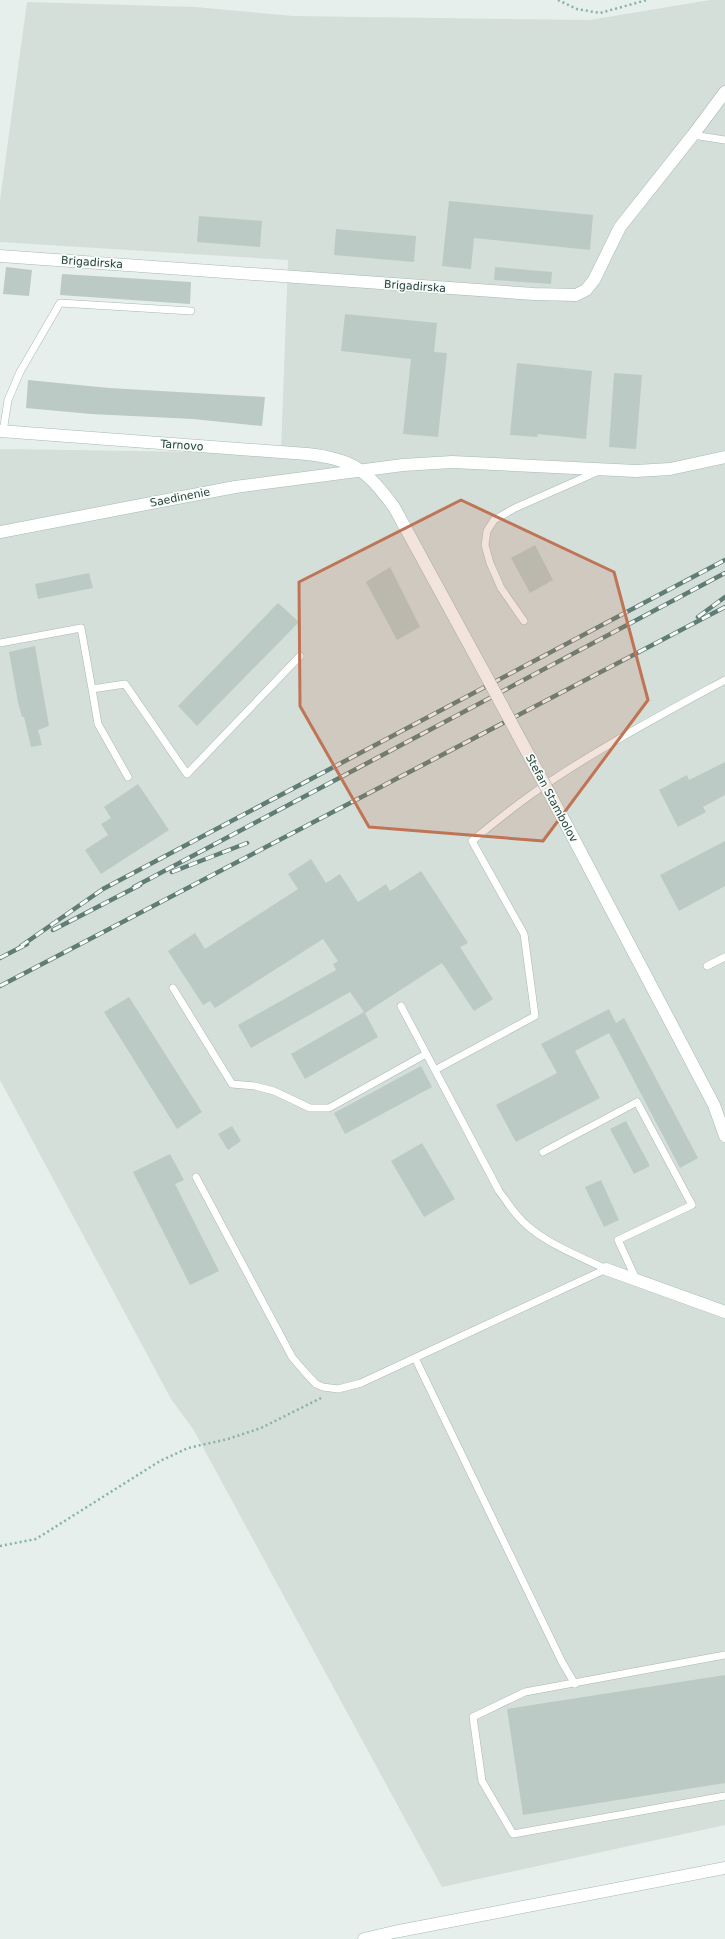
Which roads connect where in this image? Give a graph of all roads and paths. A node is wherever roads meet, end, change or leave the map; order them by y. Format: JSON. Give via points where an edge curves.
{"nodes":[{"id":1,"x":558,"y":0,"type":"edge"},
{"id":2,"x":647,"y":0,"type":"edge"},
{"id":3,"x":725,"y":92,"type":"edge"},
{"id":4,"x":693,"y":135,"type":"junction"},
{"id":5,"x":725,"y":140,"type":"edge"},
{"id":6,"x":0,"y":256,"type":"edge"},
{"id":7,"x":191,"y":311,"type":"dead end"},
{"id":8,"x":1,"y":431,"type":"edge"},
{"id":9,"x":725,"y":457,"type":"edge"},
{"id":10,"x":362,"y":470,"type":"junction"},
{"id":11,"x":603,"y":470,"type":"junction"},
{"id":12,"x":0,"y":532,"type":"edge"},
{"id":13,"x":524,"y":621,"type":"dead end"},
{"id":14,"x":0,"y":643,"type":"edge"},
{"id":15,"x":300,"y":656,"type":"dead end"},
{"id":16,"x":725,"y":680,"type":"edge"},
{"id":17,"x":92,"y":689,"type":"junction"},
{"id":18,"x":128,"y":777,"type":"dead end"},
{"id":19,"x":725,"y":957,"type":"edge"},
{"id":20,"x":706,"y":966,"type":"dead end"},
{"id":21,"x":173,"y":988,"type":"dead end"},
{"id":22,"x":401,"y":1006,"type":"dead end"},
{"id":23,"x":426,"y":1054,"type":"junction"},
{"id":24,"x":435,"y":1070,"type":"junction"},
{"id":25,"x":725,"y":1136,"type":"edge"},
{"id":26,"x":543,"y":1152,"type":"dead end"},
{"id":27,"x":196,"y":1177,"type":"dead end"},
{"id":28,"x":606,"y":1269,"type":"junction"},
{"id":29,"x":636,"y":1279,"type":"junction"},
{"id":30,"x":725,"y":1312,"type":"edge"},
{"id":31,"x":415,"y":1358,"type":"junction"},
{"id":32,"x":338,"y":1389,"type":"junction"},
{"id":33,"x":0,"y":1546,"type":"edge"},
{"id":34,"x":725,"y":1655,"type":"edge"},
{"id":35,"x":575,"y":1684,"type":"junction"},
{"id":36,"x":725,"y":1796,"type":"edge"},
{"id":37,"x":725,"y":1868,"type":"edge"},
{"id":38,"x":364,"y":1939,"type":"edge"}],
"edges":[{"from":1,"to":2,"type":"path","via":[[577,10],[600,13]]},
{"from":3,"to":4,"type":"street","name":"Brigadirska"},
{"from":4,"to":5,"type":"lane"},
{"from":4,"to":6,"type":"street","name":"Brigadirska","via":[[620,227],[594,280],[586,290],[576,295]]},
{"from":7,"to":8,"type":"lane","via":[[60,303],[20,372],[8,400]]},
{"from":8,"to":10,"type":"street","name":"Tarnovo","via":[[312,455],[345,461]]},
{"from":9,"to":11,"type":"street","name":"Saedinenie","via":[[670,469]]},
{"from":10,"to":11,"type":"street","name":"Saedinenie","via":[[452,462]]},
{"from":10,"to":12,"type":"street","name":"Saedinenie","via":[[235,487]]},
{"from":10,"to":25,"type":"street","name":"Stefan Stambolov","bridge":true,"via":[[378,485],[394,507],[484,672],[714,1105]]},
{"from":11,"to":13,"type":"lane","via":[[515,508],[494,520],[487,531],[485,545],[490,563],[501,588]]},
{"from":14,"to":17,"type":"lane","via":[[81,628]]},
{"from":15,"to":17,"type":"lane","via":[[187,774],[125,684]]},
{"from":16,"to":24,"type":"lane","via":[[627,733],[566,771],[525,799],[472,841],[524,934],[535,1016]]},
{"from":17,"to":18,"type":"lane","via":[[98,724]]},
{"from":19,"to":20,"type":"lane"},
{"from":21,"to":23,"type":"lane","via":[[232,1084],[274,1091],[310,1108],[329,1108]]},
{"from":22,"to":23,"type":"lane"},
{"from":23,"to":24,"type":"lane"},
{"from":24,"to":28,"type":"lane","via":[[499,1191],[516,1215],[536,1232]]},
{"from":26,"to":29,"type":"lane","via":[[637,1102],[692,1205],[618,1240]]},
{"from":27,"to":32,"type":"lane","via":[[292,1357],[316,1384]]},
{"from":28,"to":29,"type":"street"},
{"from":28,"to":31,"type":"lane"},
{"from":29,"to":30,"type":"street"},
{"from":31,"to":32,"type":"lane","via":[[361,1383]]},
{"from":31,"to":35,"type":"lane"},
{"from":32,"to":33,"type":"path","via":[[261,1428],[181,1452],[160,1461],[36,1539]]},
{"from":34,"to":35,"type":"lane"},
{"from":35,"to":36,"type":"lane","via":[[525,1692],[473,1717],[482,1781],[513,1834]]},
{"from":37,"to":38,"type":"street"}]}
